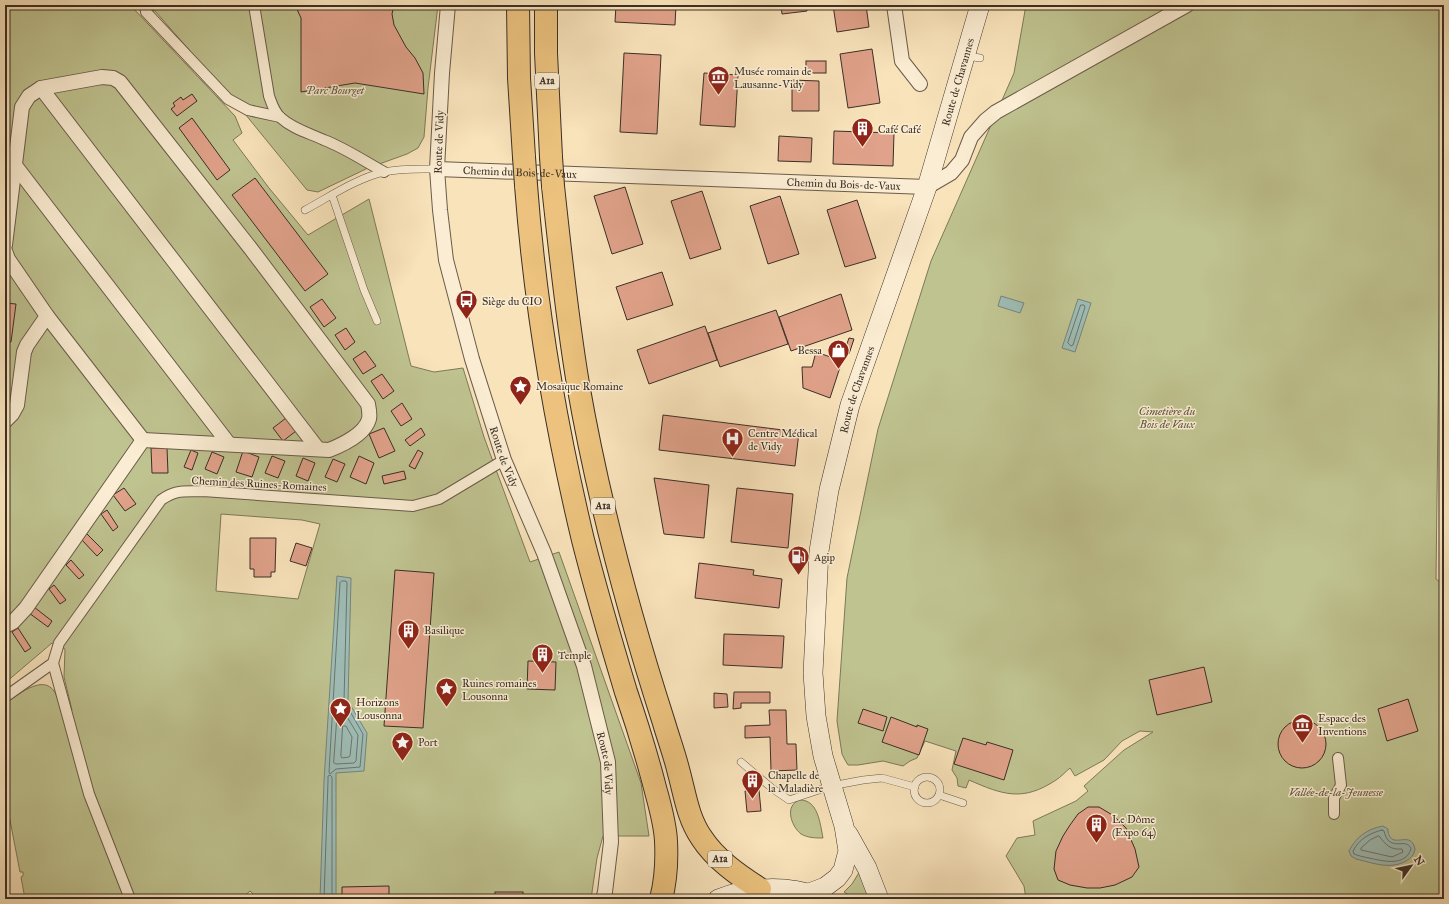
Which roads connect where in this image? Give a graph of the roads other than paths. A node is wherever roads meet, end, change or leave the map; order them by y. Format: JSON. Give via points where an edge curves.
{"nodes":[{"id":1,"x":145,"y":5,"type":"edge"},
{"id":2,"x":254,"y":5,"type":"edge"},
{"id":3,"x":448,"y":5,"type":"edge"},
{"id":4,"x":518,"y":5,"type":"edge"},
{"id":5,"x":546,"y":5,"type":"edge"},
{"id":6,"x":894,"y":5,"type":"edge"},
{"id":7,"x":1187,"y":5,"type":"edge"},
{"id":8,"x":980,"y":13,"type":"edge"},
{"id":9,"x":920,"y":84,"type":"dead end"},
{"id":10,"x":41,"y":88,"type":"junction"},
{"id":11,"x":280,"y":117,"type":"junction"},
{"id":12,"x":14,"y":164,"type":"junction"},
{"id":13,"x":437,"y":169,"type":"junction"},
{"id":14,"x":384,"y":172,"type":"junction"},
{"id":15,"x":927,"y":187,"type":"junction"},
{"id":16,"x":332,"y":195,"type":"junction"},
{"id":17,"x":305,"y":210,"type":"dead end"},
{"id":18,"x":5,"y":245,"type":"edge"},
{"id":19,"x":5,"y":251,"type":"edge"},
{"id":20,"x":47,"y":316,"type":"junction"},
{"id":21,"x":377,"y":321,"type":"dead end"},
{"id":22,"x":5,"y":421,"type":"edge"},
{"id":23,"x":143,"y":440,"type":"junction"},
{"id":24,"x":230,"y":444,"type":"junction"},
{"id":25,"x":318,"y":449,"type":"junction"},
{"id":26,"x":504,"y":460,"type":"junction"},
{"id":27,"x":5,"y":626,"type":"edge"},
{"id":28,"x":53,"y":663,"type":"junction"},
{"id":29,"x":5,"y":697,"type":"edge"},
{"id":30,"x":1338,"y":758,"type":"dead end"},
{"id":31,"x":741,"y":762,"type":"dead end"},
{"id":32,"x":831,"y":786,"type":"junction"},
{"id":33,"x":915,"y":787,"type":"junction"},
{"id":34,"x":939,"y":795,"type":"junction"},
{"id":35,"x":963,"y":803,"type":"dead end"},
{"id":36,"x":1334,"y":814,"type":"dead end"},
{"id":37,"x":844,"y":826,"type":"junction"},
{"id":38,"x":760,"y":889,"type":"junction"},
{"id":39,"x":817,"y":896,"type":"edge"},
{"id":40,"x":130,"y":899,"type":"edge"},
{"id":41,"x":603,"y":899,"type":"edge"},
{"id":42,"x":661,"y":899,"type":"edge"},
{"id":43,"x":718,"y":899,"type":"edge"},
{"id":44,"x":879,"y":899,"type":"edge"}],
"edges":[{"from":1,"to":11,"type":"street","via":[[146,12],[228,99],[248,110]]},
{"from":2,"to":11,"type":"street","via":[[269,96],[273,108]]},
{"from":3,"to":13,"type":"street","name":"Route de Vidy"},
{"from":4,"to":42,"type":"highway","number":"A1a","bridge":true,"via":[[519,78],[531,251],[551,389],[594,584],[664,823],[666,866]]},
{"from":5,"to":38,"type":"highway","number":"A1a","bridge":true,"via":[[553,186],[568,318],[600,493],[629,607],[695,827],[708,847],[726,865]]},
{"from":6,"to":9,"type":"street","via":[[902,61]]},
{"from":7,"to":15,"type":"street","via":[[996,112],[971,137],[962,160],[951,173]]},
{"from":8,"to":15,"type":"main road","name":"Route de Chavannes","via":[[973,57]]},
{"from":10,"to":12,"type":"street","via":[[29,96],[22,106]]},
{"from":10,"to":25,"type":"street"},
{"from":10,"to":25,"type":"street","via":[[102,77],[120,82],[252,249],[368,404],[368,421],[352,438],[341,446],[329,450]]},
{"from":11,"to":14,"type":"street","via":[[309,135],[324,140]]},
{"from":12,"to":18,"type":"street"},
{"from":12,"to":24,"type":"street"},
{"from":13,"to":14,"type":"lane"},
{"from":13,"to":15,"type":"street","name":"Chemin du Bois-de-Vaux"},
{"from":13,"to":26,"type":"street","name":"Route de Vidy","via":[[446,260],[472,359]]},
{"from":14,"to":16,"type":"lane"},
{"from":15,"to":32,"type":"main road","name":"Route de Chavannes","via":[[850,405],[829,490],[819,551],[813,673],[816,716]]},
{"from":16,"to":17,"type":"lane"},
{"from":16,"to":21,"type":"lane"},
{"from":19,"to":20,"type":"street","via":[[8,260]]},
{"from":20,"to":22,"type":"street","via":[[24,352],[17,405]]},
{"from":20,"to":23,"type":"street"},
{"from":23,"to":24,"type":"street"},
{"from":23,"to":27,"type":"street","via":[[26,608],[13,622]]},
{"from":24,"to":25,"type":"street"},
{"from":26,"to":28,"type":"street","name":"Chemin des Ruines-Romaines","via":[[439,499],[414,506],[203,491],[176,492],[168,495],[161,500],[59,643]]},
{"from":26,"to":41,"type":"street","name":"Route de Vidy","via":[[544,553],[584,666],[608,762],[611,842]]},
{"from":28,"to":29,"type":"street"},
{"from":28,"to":40,"type":"street","via":[[89,794]]},
{"from":30,"to":36,"type":"street","via":[[1341,785],[1334,798]]},
{"from":31,"to":32,"type":"lane","via":[[773,790],[789,800]]},
{"from":32,"to":33,"type":"lane","via":[[882,778]]},
{"from":32,"to":37,"type":"main road","name":"Route de Chavannes"},
{"from":33,"to":34,"type":"lane","via":[[917,798],[923,802],[930,802]]},
{"from":33,"to":34,"type":"lane","via":[[919,780],[931,778],[938,783]]},
{"from":34,"to":35,"type":"lane"},
{"from":37,"to":39,"type":"main road","name":"Route de Chavannes","via":[[848,851],[843,870]]},
{"from":37,"to":44,"type":"main road","name":"Route de Chavannes","via":[[867,868]]},
{"from":38,"to":39,"type":"main road","via":[[782,889]]},
{"from":38,"to":43,"type":"main road"}]}
